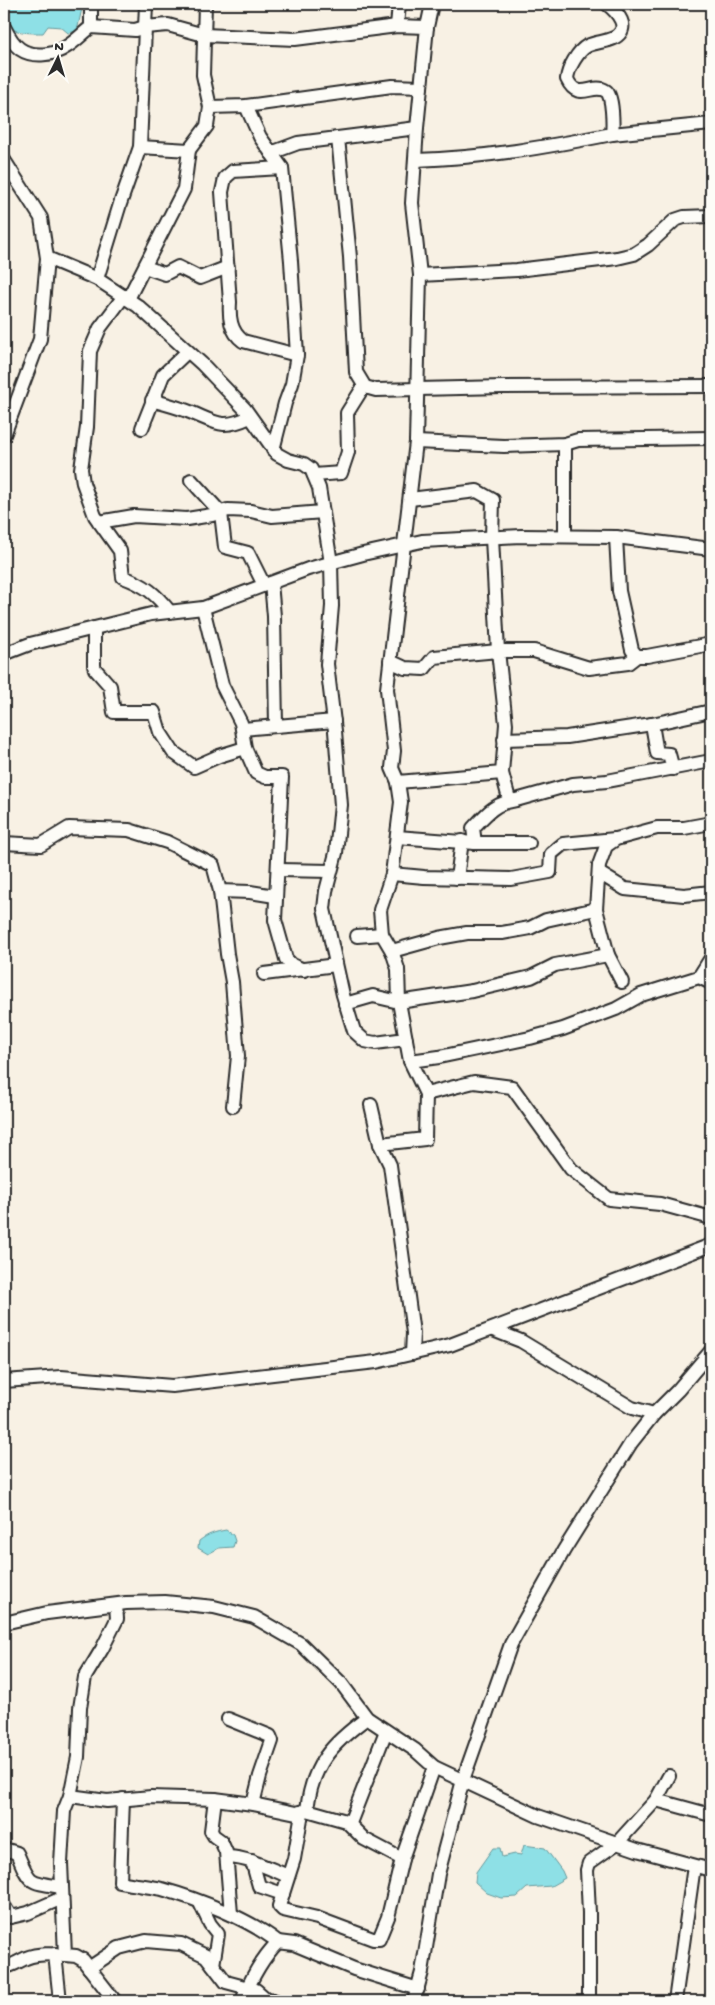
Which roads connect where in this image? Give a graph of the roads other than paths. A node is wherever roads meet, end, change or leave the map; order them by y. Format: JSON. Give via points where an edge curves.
{"nodes":[{"id":1,"x":91,"y":4,"type":"edge"},
{"id":2,"x":146,"y":4,"type":"edge"},
{"id":3,"x":205,"y":4,"type":"edge"},
{"id":4,"x":398,"y":4,"type":"edge"},
{"id":5,"x":432,"y":4,"type":"edge"},
{"id":6,"x":607,"y":4,"type":"edge"},
{"id":7,"x":397,"y":26,"type":"junction"},
{"id":8,"x":4,"y":27,"type":"edge"},
{"id":9,"x":91,"y":27,"type":"junction"},
{"id":10,"x":145,"y":27,"type":"junction"},
{"id":11,"x":426,"y":27,"type":"junction"},
{"id":12,"x":204,"y":35,"type":"junction"},
{"id":13,"x":420,"y":87,"type":"junction"},
{"id":14,"x":246,"y":106,"type":"junction"},
{"id":15,"x":210,"y":107,"type":"junction"},
{"id":16,"x":711,"y":124,"type":"edge"},
{"id":17,"x":417,"y":128,"type":"junction"},
{"id":18,"x":612,"y":134,"type":"junction"},
{"id":19,"x":338,"y":138,"type":"junction"},
{"id":20,"x":140,"y":147,"type":"junction"},
{"id":21,"x":189,"y":150,"type":"junction"},
{"id":22,"x":272,"y":153,"type":"junction"},
{"id":23,"x":4,"y":160,"type":"edge"},
{"id":24,"x":416,"y":160,"type":"junction"},
{"id":25,"x":282,"y":168,"type":"junction"},
{"id":26,"x":8,"y":178,"type":"edge"},
{"id":27,"x":711,"y":216,"type":"edge"},
{"id":28,"x":47,"y":258,"type":"junction"},
{"id":29,"x":145,"y":267,"type":"junction"},
{"id":30,"x":228,"y":267,"type":"junction"},
{"id":31,"x":420,"y":275,"type":"junction"},
{"id":32,"x":97,"y":279,"type":"junction"},
{"id":33,"x":126,"y":298,"type":"junction"},
{"id":34,"x":188,"y":352,"type":"junction"},
{"id":35,"x":297,"y":355,"type":"junction"},
{"id":36,"x":364,"y":386,"type":"junction"},
{"id":37,"x":711,"y":386,"type":"edge"},
{"id":38,"x":417,"y":388,"type":"junction"},
{"id":39,"x":152,"y":400,"type":"junction"},
{"id":40,"x":250,"y":417,"type":"junction"},
{"id":41,"x":142,"y":428,"type":"dead end"},
{"id":42,"x":4,"y":435,"type":"edge"},
{"id":43,"x":711,"y":438,"type":"edge"},
{"id":44,"x":416,"y":442,"type":"junction"},
{"id":45,"x":565,"y":444,"type":"junction"},
{"id":46,"x":273,"y":450,"type":"junction"},
{"id":47,"x":314,"y":475,"type":"junction"},
{"id":48,"x":192,"y":480,"type":"dead end"},
{"id":49,"x":410,"y":499,"type":"junction"},
{"id":50,"x":323,"y":512,"type":"junction"},
{"id":51,"x":222,"y":513,"type":"junction"},
{"id":52,"x":99,"y":522,"type":"junction"},
{"id":53,"x":565,"y":536,"type":"junction"},
{"id":54,"x":616,"y":537,"type":"junction"},
{"id":55,"x":492,"y":538,"type":"junction"},
{"id":56,"x":403,"y":544,"type":"junction"},
{"id":57,"x":711,"y":549,"type":"edge"},
{"id":58,"x":331,"y":563,"type":"junction"},
{"id":59,"x":267,"y":584,"type":"junction"},
{"id":60,"x":203,"y":608,"type":"junction"},
{"id":61,"x":170,"y":612,"type":"junction"},
{"id":62,"x":94,"y":628,"type":"junction"},
{"id":63,"x":711,"y":644,"type":"edge"},
{"id":64,"x":498,"y":651,"type":"junction"},
{"id":65,"x":4,"y":654,"type":"edge"},
{"id":66,"x":637,"y":656,"type":"junction"},
{"id":67,"x":390,"y":661,"type":"junction"},
{"id":68,"x":711,"y":710,"type":"edge"},
{"id":69,"x":334,"y":721,"type":"junction"},
{"id":70,"x":652,"y":724,"type":"junction"},
{"id":71,"x":276,"y":725,"type":"junction"},
{"id":72,"x":243,"y":729,"type":"junction"},
{"id":73,"x":504,"y":739,"type":"junction"},
{"id":74,"x":245,"y":748,"type":"junction"},
{"id":75,"x":711,"y":761,"type":"edge"},
{"id":76,"x":673,"y":769,"type":"junction"},
{"id":77,"x":502,"y":773,"type":"junction"},
{"id":78,"x":398,"y":782,"type":"junction"},
{"id":79,"x":509,"y":800,"type":"junction"},
{"id":80,"x":711,"y":824,"type":"edge"},
{"id":81,"x":397,"y":837,"type":"junction"},
{"id":82,"x":616,"y":839,"type":"junction"},
{"id":83,"x":462,"y":841,"type":"junction"},
{"id":84,"x":475,"y":842,"type":"junction"},
{"id":85,"x":529,"y":843,"type":"dead end"},
{"id":86,"x":4,"y":844,"type":"edge"},
{"id":87,"x":279,"y":870,"type":"junction"},
{"id":88,"x":331,"y":871,"type":"junction"},
{"id":89,"x":599,"y":873,"type":"junction"},
{"id":90,"x":392,"y":874,"type":"junction"},
{"id":91,"x":457,"y":878,"type":"junction"},
{"id":92,"x":220,"y":891,"type":"junction"},
{"id":93,"x":711,"y":892,"type":"edge"},
{"id":94,"x":275,"y":896,"type":"junction"},
{"id":95,"x":596,"y":909,"type":"junction"},
{"id":96,"x":382,"y":934,"type":"junction"},
{"id":97,"x":357,"y":936,"type":"dead end"},
{"id":98,"x":392,"y":951,"type":"junction"},
{"id":99,"x":608,"y":955,"type":"junction"},
{"id":100,"x":711,"y":958,"type":"edge"},
{"id":101,"x":336,"y":965,"type":"junction"},
{"id":102,"x":304,"y":970,"type":"junction"},
{"id":103,"x":264,"y":974,"type":"dead end"},
{"id":104,"x":699,"y":977,"type":"junction"},
{"id":105,"x":622,"y":982,"type":"dead end"},
{"id":106,"x":711,"y":983,"type":"edge"},
{"id":107,"x":399,"y":1002,"type":"junction"},
{"id":108,"x":345,"y":1004,"type":"junction"},
{"id":109,"x":406,"y":1040,"type":"junction"},
{"id":110,"x":410,"y":1061,"type":"junction"},
{"id":111,"x":426,"y":1094,"type":"junction"},
{"id":112,"x":371,"y":1105,"type":"dead end"},
{"id":113,"x":233,"y":1106,"type":"dead end"},
{"id":114,"x":380,"y":1144,"type":"junction"},
{"id":115,"x":711,"y":1218,"type":"edge"},
{"id":116,"x":711,"y":1246,"type":"edge"},
{"id":117,"x":493,"y":1330,"type":"junction"},
{"id":118,"x":711,"y":1351,"type":"edge"},
{"id":119,"x":412,"y":1354,"type":"junction"},
{"id":120,"x":4,"y":1380,"type":"edge"},
{"id":121,"x":654,"y":1414,"type":"junction"},
{"id":122,"x":116,"y":1605,"type":"junction"},
{"id":123,"x":4,"y":1623,"type":"edge"},
{"id":124,"x":367,"y":1718,"type":"junction"},
{"id":125,"x":228,"y":1719,"type":"dead end"},
{"id":126,"x":386,"y":1731,"type":"junction"},
{"id":127,"x":434,"y":1767,"type":"junction"},
{"id":128,"x":668,"y":1776,"type":"dead end"},
{"id":129,"x":464,"y":1780,"type":"junction"},
{"id":130,"x":70,"y":1796,"type":"junction"},
{"id":131,"x":123,"y":1799,"type":"junction"},
{"id":132,"x":215,"y":1799,"type":"junction"},
{"id":133,"x":656,"y":1800,"type":"junction"},
{"id":134,"x":253,"y":1804,"type":"junction"},
{"id":135,"x":304,"y":1812,"type":"junction"},
{"id":136,"x":711,"y":1815,"type":"edge"},
{"id":137,"x":350,"y":1823,"type":"junction"},
{"id":138,"x":617,"y":1843,"type":"junction"},
{"id":139,"x":4,"y":1849,"type":"edge"},
{"id":140,"x":228,"y":1857,"type":"junction"},
{"id":141,"x":402,"y":1859,"type":"junction"},
{"id":142,"x":252,"y":1861,"type":"junction"},
{"id":143,"x":694,"y":1866,"type":"junction"},
{"id":144,"x":711,"y":1870,"type":"edge"},
{"id":145,"x":288,"y":1876,"type":"junction"},
{"id":146,"x":62,"y":1892,"type":"junction"},
{"id":147,"x":282,"y":1894,"type":"junction"},
{"id":148,"x":200,"y":1903,"type":"junction"},
{"id":149,"x":4,"y":1906,"type":"edge"},
{"id":150,"x":231,"y":1914,"type":"junction"},
{"id":151,"x":278,"y":1942,"type":"junction"},
{"id":152,"x":60,"y":1954,"type":"junction"},
{"id":153,"x":213,"y":1965,"type":"junction"},
{"id":154,"x":4,"y":1967,"type":"edge"},
{"id":155,"x":89,"y":1968,"type":"junction"},
{"id":156,"x":248,"y":1987,"type":"junction"},
{"id":157,"x":416,"y":1995,"type":"edge"},
{"id":158,"x":60,"y":2001,"type":"edge"},
{"id":159,"x":115,"y":2001,"type":"edge"},
{"id":160,"x":242,"y":2001,"type":"edge"},
{"id":161,"x":276,"y":2001,"type":"edge"},
{"id":162,"x":589,"y":2001,"type":"edge"},
{"id":163,"x":675,"y":2001,"type":"edge"}],
"edges":[{"from":1,"to":9,"type":"street"},
{"from":2,"to":10,"type":"street"},
{"from":3,"to":12,"type":"street"},
{"from":4,"to":7,"type":"street"},
{"from":5,"to":11,"type":"street"},
{"from":6,"to":18,"type":"street","via":[[621,18],[620,33],[581,50],[567,79],[578,90],[599,89],[608,93]]},
{"from":7,"to":11,"type":"street"},
{"from":7,"to":12,"type":"street","via":[[295,40]]},
{"from":8,"to":9,"type":"street","via":[[21,50],[51,54],[66,48]]},
{"from":9,"to":10,"type":"street","via":[[135,30]]},
{"from":10,"to":12,"type":"street","via":[[168,25]]},
{"from":10,"to":20,"type":"street"},
{"from":11,"to":13,"type":"street"},
{"from":12,"to":15,"type":"street","via":[[204,75]]},
{"from":13,"to":14,"type":"street","via":[[392,86]]},
{"from":13,"to":17,"type":"street"},
{"from":14,"to":15,"type":"street"},
{"from":14,"to":22,"type":"street","via":[[260,137]]},
{"from":15,"to":21,"type":"street","via":[[207,126]]},
{"from":16,"to":18,"type":"street"},
{"from":17,"to":19,"type":"street"},
{"from":17,"to":24,"type":"street"},
{"from":18,"to":24,"type":"street","via":[[476,157]]},
{"from":19,"to":22,"type":"street","via":[[298,143]]},
{"from":19,"to":36,"type":"street","via":[[350,257],[356,372]]},
{"from":20,"to":21,"type":"street"},
{"from":20,"to":32,"type":"street"},
{"from":21,"to":29,"type":"street","via":[[184,189]]},
{"from":22,"to":25,"type":"street"},
{"from":23,"to":26,"type":"street"},
{"from":24,"to":31,"type":"street","via":[[412,202]]},
{"from":25,"to":30,"type":"street","via":[[233,171],[225,178],[222,192]]},
{"from":25,"to":35,"type":"street"},
{"from":26,"to":28,"type":"street","via":[[41,218]]},
{"from":27,"to":31,"type":"street","via":[[675,220],[648,245],[634,254],[617,258],[517,270]]},
{"from":28,"to":32,"type":"street"},
{"from":28,"to":42,"type":"street","via":[[40,339]]},
{"from":29,"to":30,"type":"street","via":[[166,274],[178,268],[200,278]]},
{"from":29,"to":33,"type":"street"},
{"from":30,"to":35,"type":"street","via":[[230,319],[239,338],[257,346]]},
{"from":31,"to":38,"type":"street"},
{"from":32,"to":33,"type":"street"},
{"from":33,"to":34,"type":"street"},
{"from":33,"to":52,"type":"street","via":[[100,328],[88,362],[87,418],[81,468],[83,483]]},
{"from":34,"to":39,"type":"street","via":[[164,372]]},
{"from":34,"to":40,"type":"street"},
{"from":35,"to":46,"type":"street"},
{"from":36,"to":38,"type":"street","via":[[376,390]]},
{"from":36,"to":47,"type":"street","via":[[346,412],[348,452],[341,473]]},
{"from":37,"to":38,"type":"street"},
{"from":38,"to":44,"type":"street"},
{"from":39,"to":40,"type":"street","via":[[214,423],[234,423]]},
{"from":39,"to":41,"type":"street"},
{"from":40,"to":46,"type":"street"},
{"from":43,"to":45,"type":"street","via":[[578,440]]},
{"from":44,"to":45,"type":"street","via":[[504,446]]},
{"from":44,"to":49,"type":"street"},
{"from":45,"to":53,"type":"street"},
{"from":46,"to":47,"type":"street","via":[[285,459],[307,465]]},
{"from":47,"to":50,"type":"street"},
{"from":48,"to":51,"type":"street"},
{"from":49,"to":55,"type":"street","via":[[477,491],[493,500]]},
{"from":49,"to":56,"type":"street"},
{"from":50,"to":51,"type":"street","via":[[275,516],[251,511],[228,510]]},
{"from":50,"to":58,"type":"street"},
{"from":51,"to":52,"type":"street","via":[[187,519],[134,516]]},
{"from":51,"to":59,"type":"street","via":[[225,546],[248,553]]},
{"from":52,"to":61,"type":"street","via":[[120,551],[124,577],[156,595]]},
{"from":53,"to":54,"type":"street"},
{"from":53,"to":55,"type":"street"},
{"from":54,"to":57,"type":"street"},
{"from":54,"to":66,"type":"street","via":[[620,591],[632,650]]},
{"from":55,"to":56,"type":"street"},
{"from":55,"to":64,"type":"street"},
{"from":56,"to":58,"type":"street"},
{"from":56,"to":67,"type":"street"},
{"from":58,"to":59,"type":"street"},
{"from":58,"to":69,"type":"street","via":[[332,606],[327,664]]},
{"from":59,"to":60,"type":"street"},
{"from":59,"to":71,"type":"street","via":[[274,616]]},
{"from":60,"to":61,"type":"street"},
{"from":60,"to":72,"type":"street","via":[[222,685]]},
{"from":61,"to":62,"type":"street"},
{"from":62,"to":65,"type":"street"},
{"from":62,"to":74,"type":"street","via":[[94,666],[110,686],[114,712],[154,712],[160,732],[173,752],[194,767]]},
{"from":63,"to":66,"type":"street"},
{"from":64,"to":66,"type":"street","via":[[534,651],[588,668],[628,663]]},
{"from":64,"to":67,"type":"street","via":[[434,657],[424,669],[405,668]]},
{"from":64,"to":73,"type":"street","via":[[506,724]]},
{"from":67,"to":78,"type":"street","via":[[387,689],[394,751],[392,768]]},
{"from":68,"to":70,"type":"street"},
{"from":69,"to":71,"type":"street"},
{"from":69,"to":88,"type":"street","via":[[341,805]]},
{"from":70,"to":73,"type":"street","via":[[567,736]]},
{"from":70,"to":76,"type":"street","via":[[657,753],[669,754]]},
{"from":71,"to":72,"type":"street"},
{"from":72,"to":74,"type":"street"},
{"from":73,"to":77,"type":"street"},
{"from":74,"to":87,"type":"street","via":[[257,775],[282,777]]},
{"from":75,"to":76,"type":"street"},
{"from":76,"to":79,"type":"street","via":[[574,784]]},
{"from":77,"to":78,"type":"street"},
{"from":77,"to":79,"type":"street"},
{"from":78,"to":81,"type":"street","via":[[401,802]]},
{"from":79,"to":84,"type":"street","via":[[491,808],[473,828]]},
{"from":80,"to":82,"type":"street","via":[[657,828]]},
{"from":81,"to":83,"type":"street"},
{"from":81,"to":90,"type":"street"},
{"from":82,"to":89,"type":"street","via":[[606,846]]},
{"from":82,"to":91,"type":"street","via":[[563,844],[551,854],[550,872],[511,879]]},
{"from":83,"to":84,"type":"street"},
{"from":83,"to":91,"type":"street"},
{"from":84,"to":85,"type":"street"},
{"from":86,"to":92,"type":"street","via":[[41,845],[69,828],[129,830],[167,842],[213,865]]},
{"from":87,"to":88,"type":"street"},
{"from":87,"to":94,"type":"street"},
{"from":88,"to":101,"type":"street","via":[[324,909]]},
{"from":89,"to":93,"type":"street","via":[[624,889],[684,895]]},
{"from":89,"to":95,"type":"street"},
{"from":90,"to":91,"type":"street"},
{"from":90,"to":96,"type":"street","via":[[380,910]]},
{"from":92,"to":94,"type":"street"},
{"from":92,"to":113,"type":"street","via":[[238,1056]]},
{"from":94,"to":102,"type":"street","via":[[275,920],[286,959]]},
{"from":95,"to":98,"type":"street","via":[[546,920],[530,928],[502,933],[467,933]]},
{"from":95,"to":99,"type":"street"},
{"from":96,"to":97,"type":"street"},
{"from":96,"to":98,"type":"street"},
{"from":98,"to":107,"type":"street","via":[[398,970]]},
{"from":99,"to":105,"type":"street"},
{"from":99,"to":107,"type":"street","via":[[554,965],[531,977],[472,991]]},
{"from":100,"to":104,"type":"street"},
{"from":101,"to":102,"type":"street"},
{"from":101,"to":108,"type":"street"},
{"from":102,"to":103,"type":"street"},
{"from":104,"to":106,"type":"street"},
{"from":104,"to":110,"type":"street","via":[[642,995],[616,1009],[563,1029]]},
{"from":107,"to":108,"type":"street","via":[[373,996]]},
{"from":107,"to":109,"type":"street"},
{"from":108,"to":109,"type":"street","via":[[354,1031],[365,1041]]},
{"from":109,"to":110,"type":"street"},
{"from":110,"to":111,"type":"street"},
{"from":111,"to":114,"type":"street","via":[[425,1139]]},
{"from":111,"to":115,"type":"street","via":[[474,1082],[512,1087],[571,1169],[610,1199],[660,1204]]},
{"from":112,"to":114,"type":"street"},
{"from":114,"to":119,"type":"street","via":[[390,1165]]},
{"from":116,"to":117,"type":"street"},
{"from":117,"to":119,"type":"street"},
{"from":117,"to":121,"type":"street","via":[[522,1341],[632,1408]]},
{"from":118,"to":121,"type":"street"},
{"from":119,"to":120,"type":"street","via":[[376,1362],[172,1386],[61,1377]]},
{"from":121,"to":129,"type":"street","via":[[616,1464],[511,1644]]},
{"from":122,"to":123,"type":"street","via":[[47,1613]]},
{"from":122,"to":124,"type":"street","via":[[164,1602],[214,1607],[254,1617],[300,1644],[341,1683]]},
{"from":122,"to":130,"type":"street","via":[[117,1619],[85,1677],[78,1758]]},
{"from":124,"to":126,"type":"street"},
{"from":124,"to":135,"type":"street","via":[[345,1734],[316,1770]]},
{"from":125,"to":134,"type":"street","via":[[270,1736],[272,1741]]},
{"from":126,"to":127,"type":"street","via":[[416,1750]]},
{"from":126,"to":137,"type":"street"},
{"from":127,"to":129,"type":"street"},
{"from":127,"to":141,"type":"street"},
{"from":128,"to":133,"type":"street"},
{"from":129,"to":138,"type":"street","via":[[538,1816]]},
{"from":129,"to":157,"type":"street","via":[[438,1874],[428,1944]]},
{"from":130,"to":131,"type":"street","via":[[107,1801]]},
{"from":130,"to":146,"type":"street","via":[[64,1812]]},
{"from":131,"to":132,"type":"street","via":[[151,1796]]},
{"from":131,"to":148,"type":"street","via":[[120,1882],[162,1889]]},
{"from":132,"to":134,"type":"street"},
{"from":132,"to":140,"type":"street","via":[[211,1831],[221,1841]]},
{"from":133,"to":136,"type":"street"},
{"from":133,"to":138,"type":"street"},
{"from":134,"to":135,"type":"street"},
{"from":135,"to":137,"type":"street"},
{"from":135,"to":145,"type":"street"},
{"from":137,"to":141,"type":"street","via":[[364,1839]]},
{"from":138,"to":143,"type":"street"},
{"from":138,"to":162,"type":"street","via":[[589,1863],[586,1870]]},
{"from":139,"to":146,"type":"street","via":[[16,1852],[27,1877]]},
{"from":140,"to":142,"type":"street"},
{"from":140,"to":150,"type":"street"},
{"from":141,"to":147,"type":"street","via":[[388,1917],[376,1940],[317,1918],[283,1910],[279,1906]]},
{"from":142,"to":145,"type":"street"},
{"from":142,"to":147,"type":"street","via":[[259,1886]]},
{"from":143,"to":144,"type":"street"},
{"from":143,"to":163,"type":"street"},
{"from":145,"to":147,"type":"street"},
{"from":146,"to":149,"type":"street","via":[[28,1913],[11,1917]]},
{"from":146,"to":152,"type":"street"},
{"from":148,"to":150,"type":"street"},
{"from":148,"to":153,"type":"street","via":[[218,1934]]},
{"from":150,"to":151,"type":"street"},
{"from":151,"to":156,"type":"street","via":[[253,1974]]},
{"from":151,"to":157,"type":"street","via":[[294,1944]]},
{"from":152,"to":154,"type":"street","via":[[34,1956],[14,1966]]},
{"from":152,"to":155,"type":"street","via":[[76,1956]]},
{"from":152,"to":158,"type":"street"},
{"from":153,"to":155,"type":"street","via":[[206,1956],[181,1944],[146,1941],[119,1948]]},
{"from":153,"to":156,"type":"street","via":[[226,1982]]},
{"from":155,"to":159,"type":"street"},
{"from":156,"to":160,"type":"street"},
{"from":156,"to":161,"type":"street"}]}
